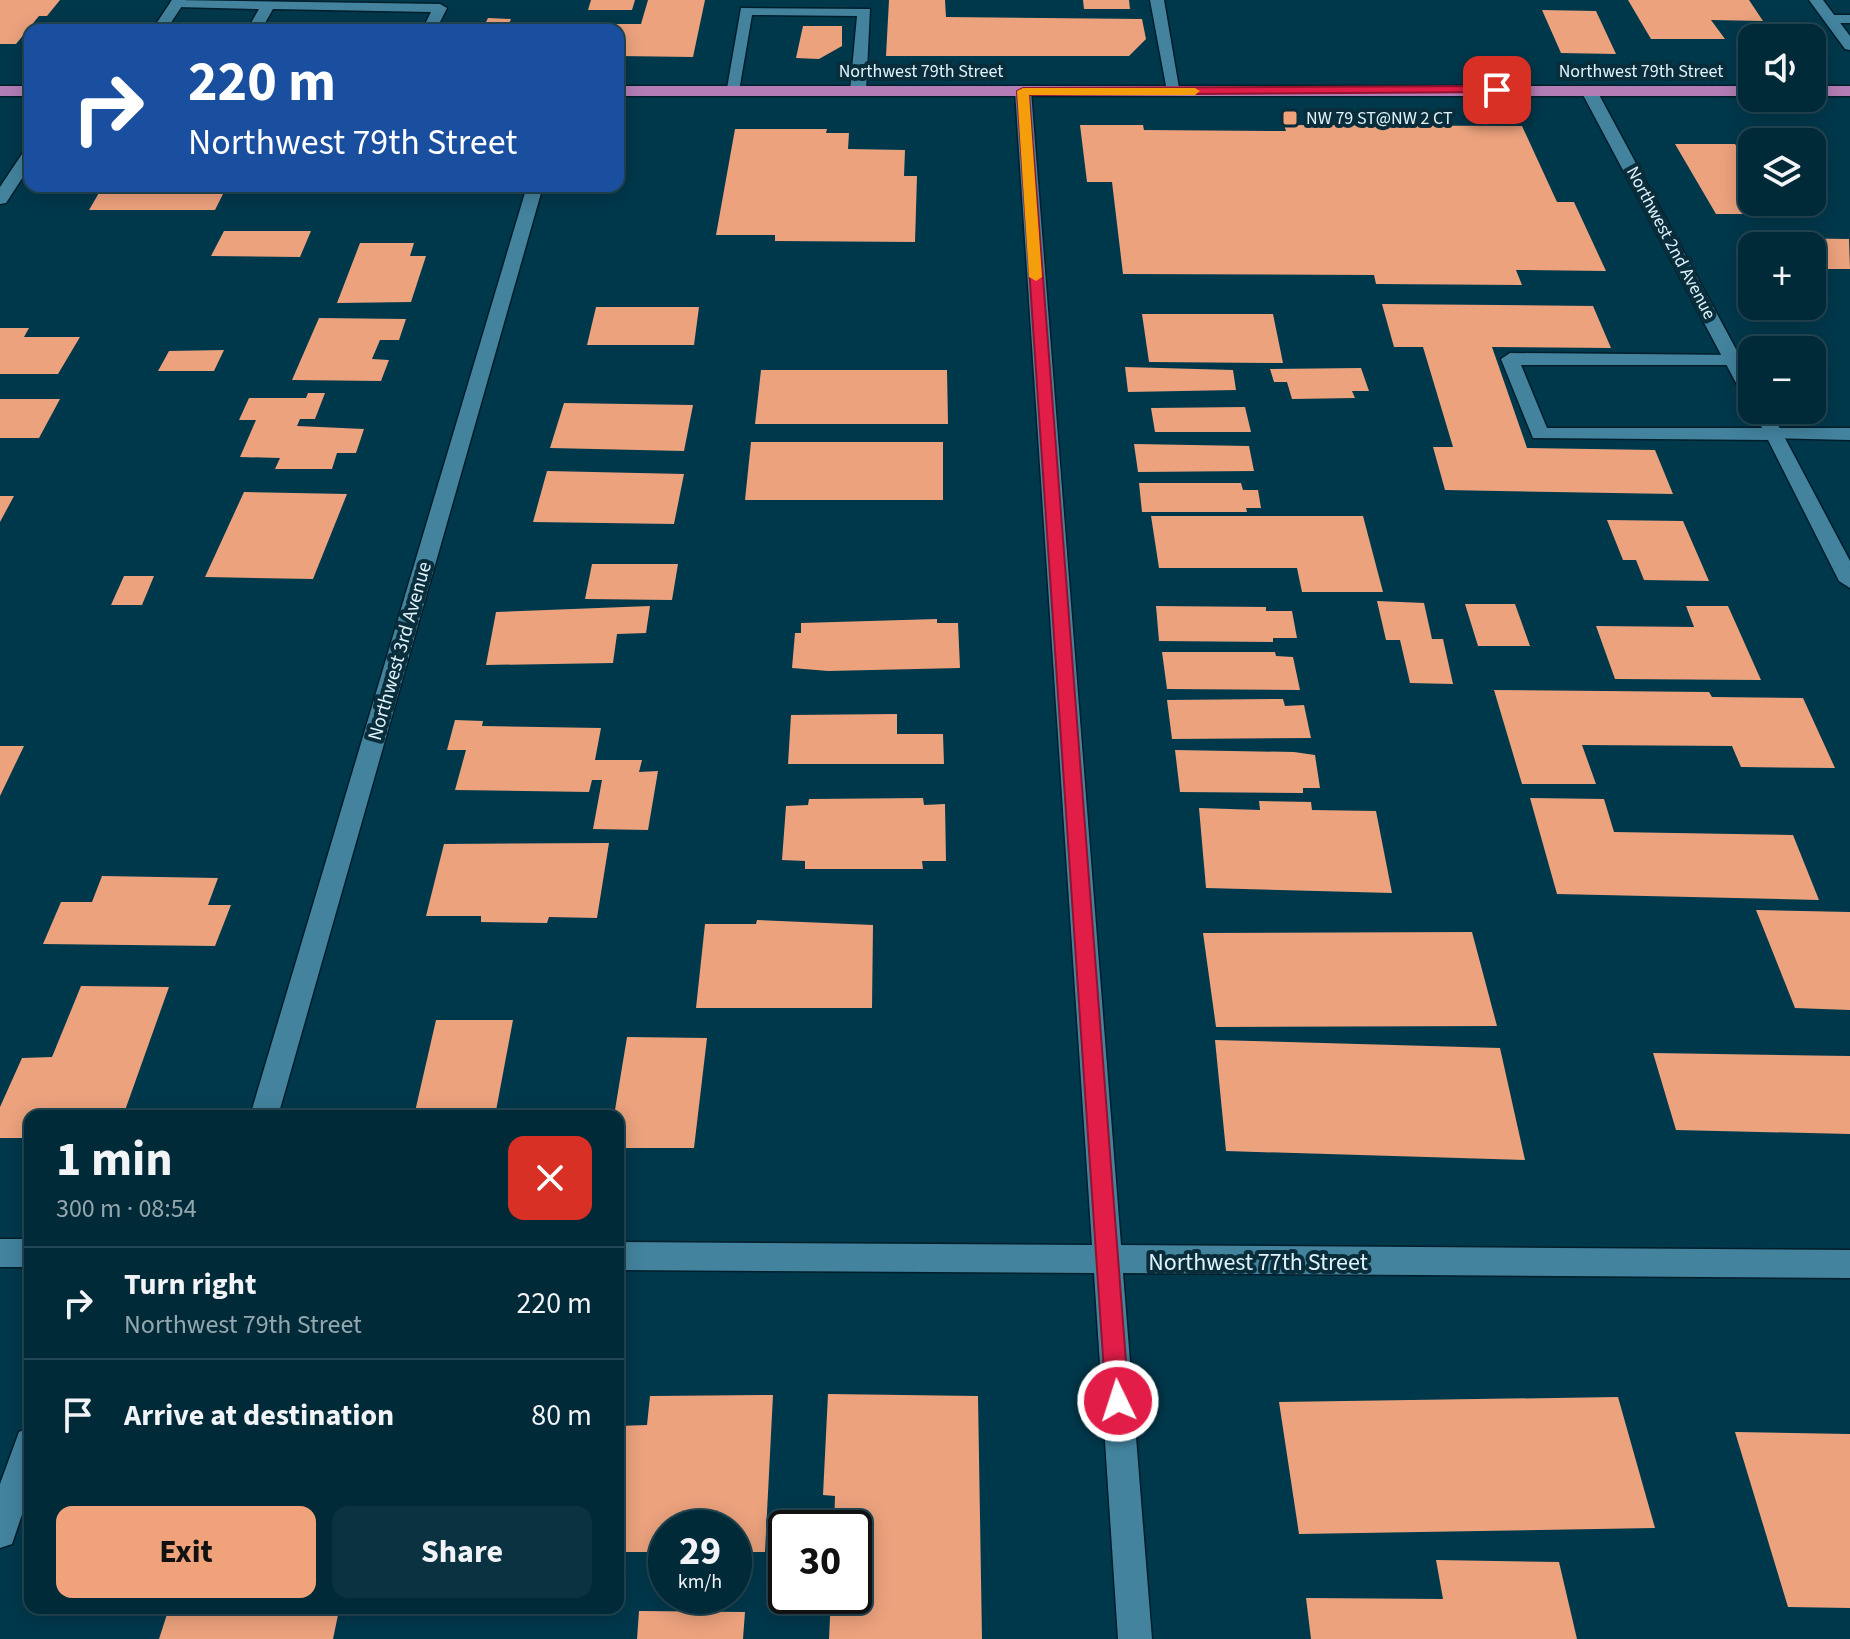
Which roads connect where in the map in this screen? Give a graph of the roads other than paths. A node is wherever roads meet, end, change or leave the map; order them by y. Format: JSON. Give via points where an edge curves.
{"nodes":[{"id":1,"x":1157,"y":0,"type":"edge"},
{"id":2,"x":1816,"y":0,"type":"edge"},
{"id":3,"x":178,"y":1,"type":"edge"},
{"id":4,"x":268,"y":5,"type":"junction"},
{"id":5,"x":1830,"y":19,"type":"junction"},
{"id":6,"x":1850,"y":19,"type":"edge"},
{"id":7,"x":163,"y":24,"type":"edge"},
{"id":8,"x":257,"y":24,"type":"edge"},
{"id":9,"x":432,"y":24,"type":"edge"},
{"id":10,"x":1850,"y":46,"type":"edge"},
{"id":11,"x":0,"y":91,"type":"edge"},
{"id":12,"x":24,"y":91,"type":"edge"},
{"id":13,"x":624,"y":91,"type":"edge"},
{"id":14,"x":731,"y":91,"type":"junction"},
{"id":15,"x":858,"y":91,"type":"junction"},
{"id":16,"x":1023,"y":91,"type":"junction"},
{"id":17,"x":1175,"y":91,"type":"junction"},
{"id":18,"x":1589,"y":91,"type":"junction"},
{"id":19,"x":1738,"y":91,"type":"edge"},
{"id":20,"x":1826,"y":91,"type":"edge"},
{"id":21,"x":1850,"y":91,"type":"edge"},
{"id":22,"x":24,"y":163,"type":"edge"},
{"id":23,"x":533,"y":192,"type":"edge"},
{"id":24,"x":0,"y":199,"type":"edge"},
{"id":25,"x":1732,"y":359,"type":"junction"},
{"id":26,"x":1738,"y":370,"type":"edge"},
{"id":27,"x":1767,"y":424,"type":"edge"},
{"id":28,"x":1772,"y":434,"type":"junction"},
{"id":29,"x":1850,"y":434,"type":"edge"},
{"id":30,"x":1850,"y":581,"type":"edge"},
{"id":31,"x":266,"y":1110,"type":"edge"},
{"id":32,"x":0,"y":1253,"type":"edge"},
{"id":33,"x":24,"y":1253,"type":"edge"},
{"id":34,"x":624,"y":1256,"type":"edge"},
{"id":35,"x":1108,"y":1262,"type":"junction"},
{"id":36,"x":1850,"y":1264,"type":"edge"},
{"id":37,"x":24,"y":1461,"type":"edge"},
{"id":38,"x":0,"y":1532,"type":"edge"},
{"id":39,"x":1135,"y":1639,"type":"edge"}],
"edges":[{"from":1,"to":17,"type":"street"},
{"from":2,"to":5,"type":"street"},
{"from":3,"to":4,"type":"street"},
{"from":3,"to":7,"type":"street"},
{"from":4,"to":8,"type":"street"},
{"from":4,"to":9,"type":"street","via":[[440,8]]},
{"from":5,"to":6,"type":"street"},
{"from":5,"to":10,"type":"street"},
{"from":11,"to":12,"type":"main road"},
{"from":13,"to":14,"type":"main road","name":"Northwest 79th Street"},
{"from":14,"to":15,"type":"main road","name":"Northwest 79th Street"},
{"from":14,"to":15,"type":"street","via":[[746,11],[761,11],[865,12]]},
{"from":15,"to":16,"type":"main road","name":"Northwest 79th Street"},
{"from":16,"to":17,"type":"main road","name":"Northwest 79th Street"},
{"from":16,"to":35,"type":"street"},
{"from":17,"to":18,"type":"main road","name":"Northwest 79th Street"},
{"from":18,"to":19,"type":"main road","name":"Northwest 79th Street"},
{"from":18,"to":25,"type":"street","name":"Northwest 2nd Avenue"},
{"from":20,"to":21,"type":"main road"},
{"from":22,"to":24,"type":"street"},
{"from":23,"to":31,"type":"street","name":"Northwest 3rd Avenue"},
{"from":25,"to":26,"type":"street","name":"Northwest 2nd Avenue"},
{"from":25,"to":28,"type":"street","via":[[1510,359],[1540,434]]},
{"from":27,"to":28,"type":"street"},
{"from":28,"to":29,"type":"street"},
{"from":28,"to":30,"type":"street"},
{"from":32,"to":33,"type":"street"},
{"from":34,"to":35,"type":"street","name":"Northwest 77th Street"},
{"from":35,"to":36,"type":"street","name":"Northwest 77th Street"},
{"from":35,"to":39,"type":"street"},
{"from":37,"to":38,"type":"street"}]}
